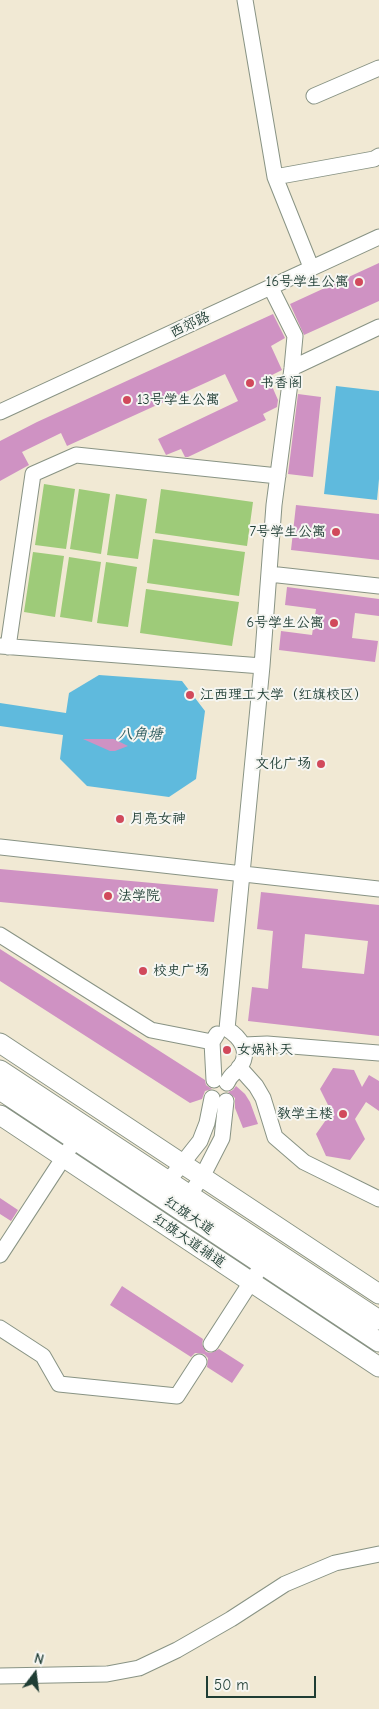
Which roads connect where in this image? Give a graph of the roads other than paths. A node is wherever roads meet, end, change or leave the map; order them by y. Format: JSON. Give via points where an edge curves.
{"nodes":[{"id":1,"x":245,"y":0,"type":"edge"},
{"id":2,"x":379,"y":68,"type":"edge"},
{"id":3,"x":314,"y":96,"type":"dead end"},
{"id":4,"x":379,"y":156,"type":"edge"},
{"id":5,"x":275,"y":177,"type":"junction"},
{"id":6,"x":379,"y":237,"type":"edge"},
{"id":7,"x":312,"y":267,"type":"junction"},
{"id":8,"x":271,"y":288,"type":"junction"},
{"id":9,"x":379,"y":327,"type":"edge"},
{"id":10,"x":292,"y":368,"type":"junction"},
{"id":11,"x":0,"y":412,"type":"edge"},
{"id":12,"x":278,"y":476,"type":"junction"},
{"id":13,"x":268,"y":574,"type":"junction"},
{"id":14,"x":379,"y":586,"type":"edge"},
{"id":15,"x":4,"y":647,"type":"edge"},
{"id":16,"x":262,"y":666,"type":"junction"},
{"id":17,"x":0,"y":847,"type":"edge"},
{"id":18,"x":242,"y":873,"type":"junction"},
{"id":19,"x":379,"y":888,"type":"edge"},
{"id":20,"x":0,"y":935,"type":"edge"},
{"id":21,"x":227,"y":1028,"type":"junction"},
{"id":22,"x":212,"y":1042,"type":"junction"},
{"id":23,"x":0,"y":1044,"type":"edge"},
{"id":24,"x":244,"y":1045,"type":"junction"},
{"id":25,"x":379,"y":1053,"type":"edge"},
{"id":26,"x":239,"y":1067,"type":"junction"},
{"id":27,"x":0,"y":1070,"type":"edge"},
{"id":28,"x":0,"y":1090,"type":"edge"},
{"id":29,"x":0,"y":1115,"type":"edge"},
{"id":30,"x":75,"y":1140,"type":"junction"},
{"id":31,"x":64,"y":1158,"type":"junction"},
{"id":32,"x":181,"y":1163,"type":"junction"},
{"id":33,"x":202,"y":1177,"type":"junction"},
{"id":34,"x":162,"y":1188,"type":"junction"},
{"id":35,"x":379,"y":1199,"type":"edge"},
{"id":36,"x":184,"y":1202,"type":"junction"},
{"id":37,"x":0,"y":1255,"type":"edge"},
{"id":38,"x":262,"y":1265,"type":"junction"},
{"id":39,"x":251,"y":1282,"type":"junction"},
{"id":40,"x":379,"y":1294,"type":"edge"},
{"id":41,"x":379,"y":1320,"type":"edge"},
{"id":42,"x":0,"y":1328,"type":"edge"},
{"id":43,"x":379,"y":1342,"type":"edge"},
{"id":44,"x":211,"y":1344,"type":"dead end"},
{"id":45,"x":199,"y":1362,"type":"dead end"},
{"id":46,"x":379,"y":1367,"type":"edge"},
{"id":47,"x":379,"y":1554,"type":"edge"},
{"id":48,"x":0,"y":1676,"type":"edge"}],
"edges":[{"from":1,"to":5,"type":"street"},
{"from":2,"to":3,"type":"street"},
{"from":4,"to":5,"type":"street"},
{"from":5,"to":7,"type":"street"},
{"from":6,"to":7,"type":"street","name":"西郊路"},
{"from":7,"to":8,"type":"street","name":"西郊路"},
{"from":8,"to":10,"type":"street","via":[[295,336]]},
{"from":8,"to":11,"type":"street","name":"西郊路"},
{"from":9,"to":10,"type":"street"},
{"from":10,"to":12,"type":"street"},
{"from":12,"to":13,"type":"street"},
{"from":12,"to":15,"type":"street","via":[[76,455],[33,474]]},
{"from":13,"to":14,"type":"street"},
{"from":13,"to":16,"type":"street"},
{"from":15,"to":16,"type":"street"},
{"from":16,"to":18,"type":"street"},
{"from":17,"to":18,"type":"street"},
{"from":18,"to":19,"type":"street"},
{"from":18,"to":21,"type":"street"},
{"from":20,"to":22,"type":"street","via":[[151,1030]]},
{"from":21,"to":22,"type":"street","via":[[216,1034]]},
{"from":21,"to":24,"type":"street"},
{"from":22,"to":26,"type":"street","via":[[221,1081]]},
{"from":23,"to":32,"type":"main road"},
{"from":24,"to":25,"type":"street"},
{"from":24,"to":26,"type":"street","via":[[243,1061]]},
{"from":26,"to":35,"type":"street","via":[[263,1098],[275,1137],[304,1162]]},
{"from":27,"to":34,"type":"main road","name":"红旗大道"},
{"from":28,"to":30,"type":"main road","name":"红旗大道"},
{"from":29,"to":31,"type":"main road","name":"红旗大道辅道"},
{"from":30,"to":31,"type":"street"},
{"from":30,"to":34,"type":"main road","name":"红旗大道"},
{"from":31,"to":37,"type":"street"},
{"from":31,"to":39,"type":"main road","name":"红旗大道辅道"},
{"from":32,"to":33,"type":"main road"},
{"from":32,"to":33,"type":"street","via":[[200,1141],[219,1099],[222,1138]]},
{"from":32,"to":34,"type":"street"},
{"from":33,"to":36,"type":"street"},
{"from":33,"to":40,"type":"main road"},
{"from":34,"to":36,"type":"main road","name":"红旗大道"},
{"from":36,"to":38,"type":"main road","name":"红旗大道"},
{"from":36,"to":41,"type":"main road","name":"红旗大道"},
{"from":38,"to":39,"type":"street"},
{"from":38,"to":43,"type":"main road","name":"红旗大道"},
{"from":39,"to":44,"type":"street"},
{"from":39,"to":46,"type":"main road","name":"红旗大道辅道"},
{"from":42,"to":45,"type":"street","via":[[43,1356],[59,1384],[177,1396]]},
{"from":47,"to":48,"type":"street","via":[[335,1563],[285,1584],[232,1619],[139,1668],[107,1674]]}]}
